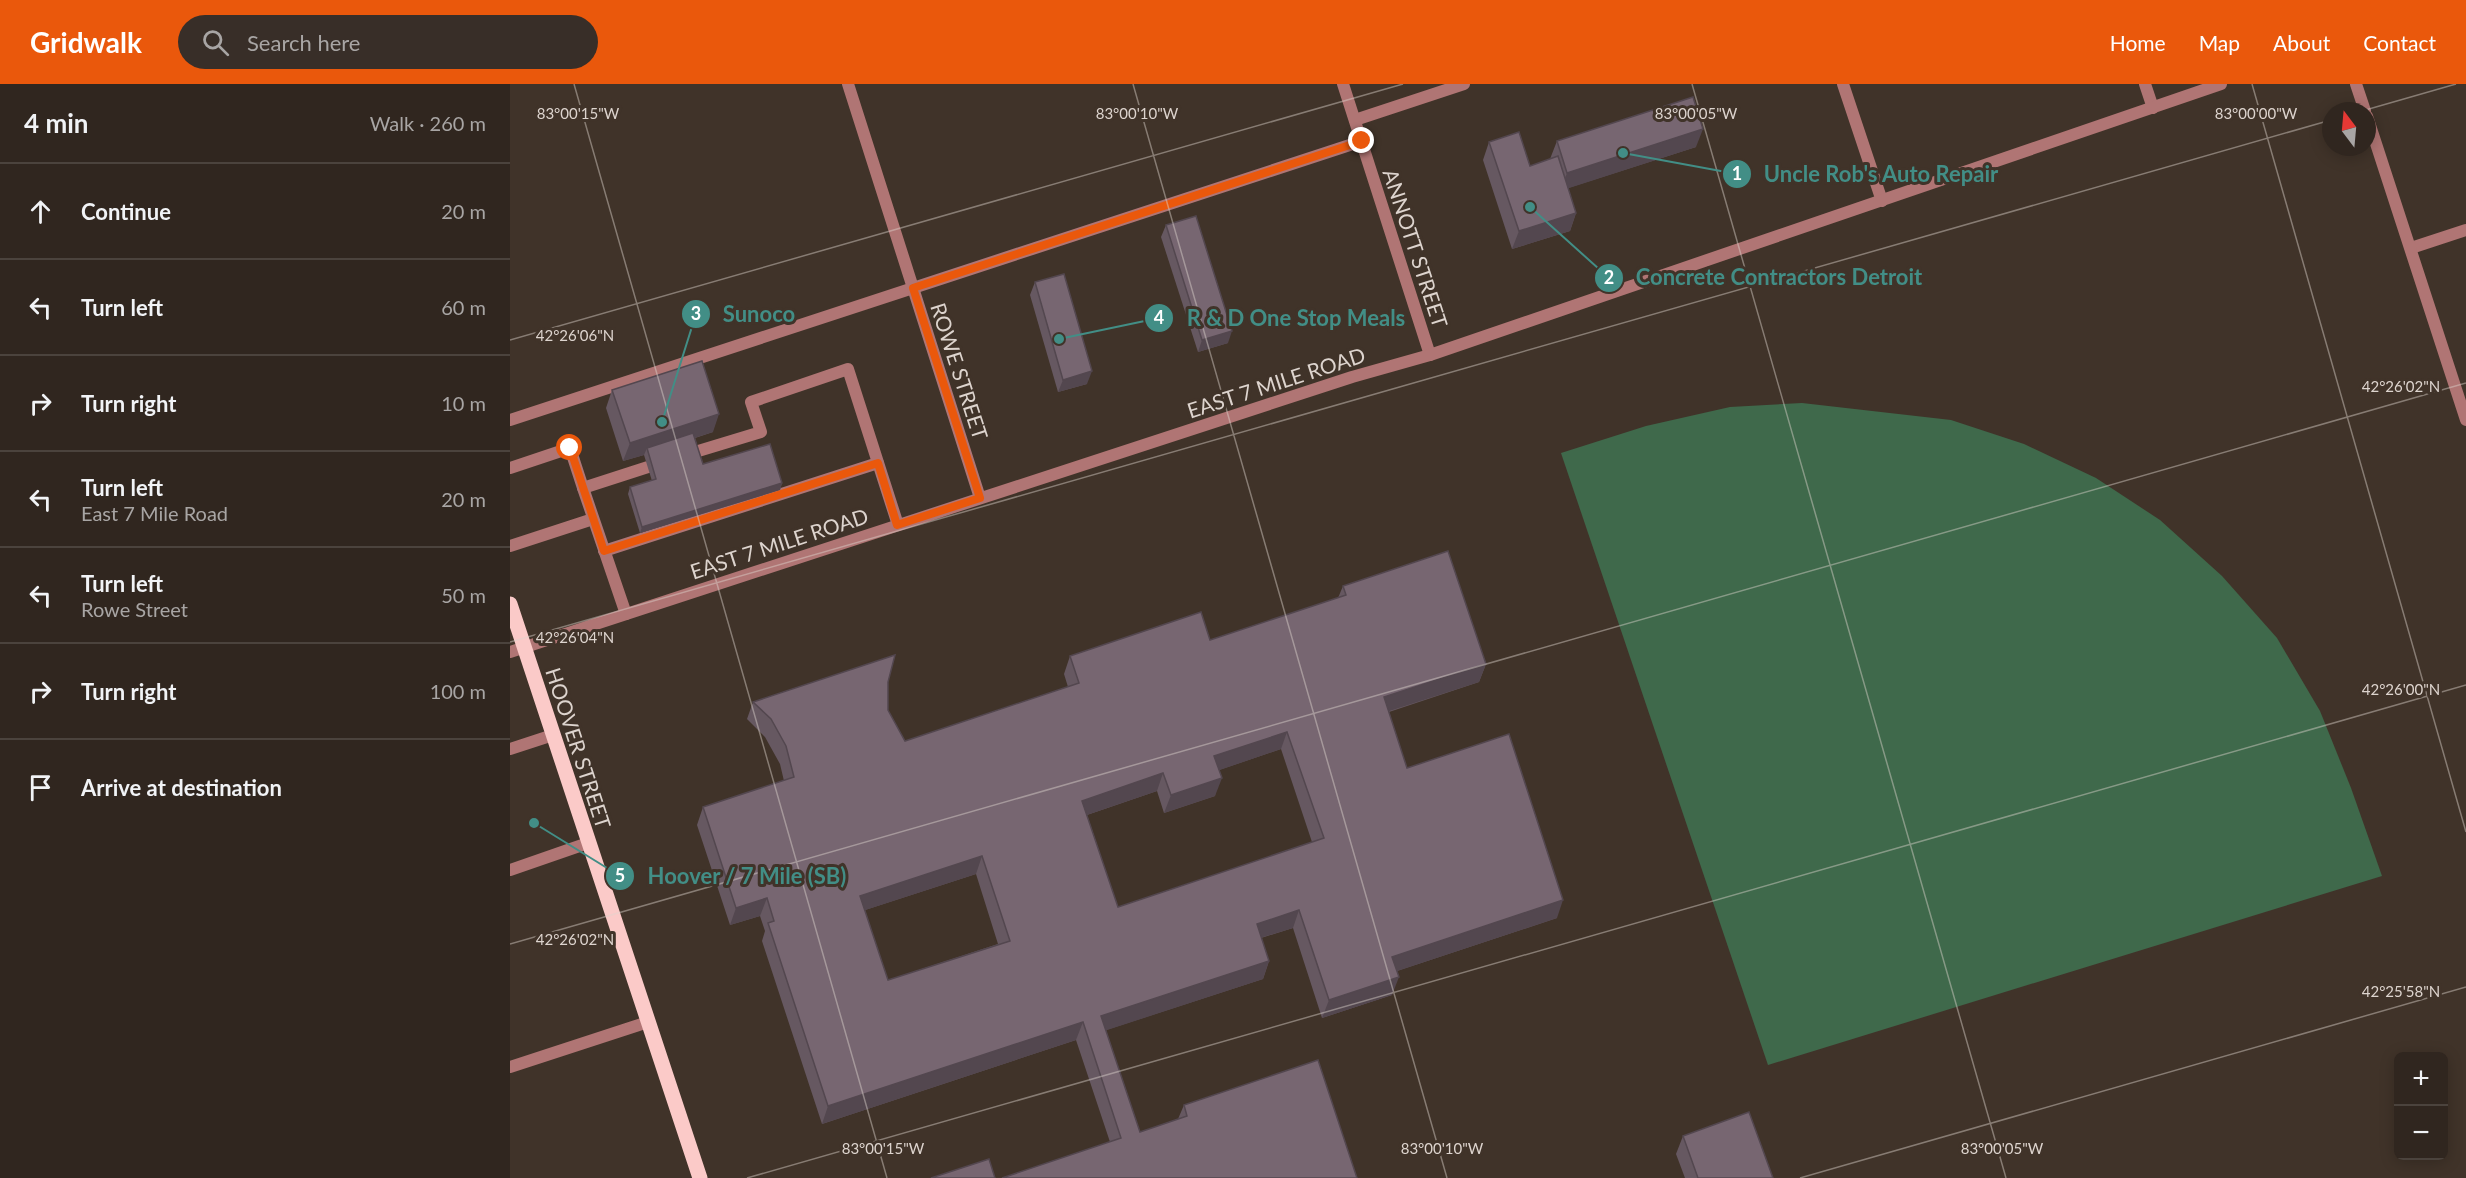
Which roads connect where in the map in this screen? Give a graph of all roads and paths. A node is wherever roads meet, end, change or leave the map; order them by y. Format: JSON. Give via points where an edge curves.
{"nodes":[{"id":1,"x":848,"y":84,"type":"edge"},
{"id":2,"x":1344,"y":84,"type":"edge"},
{"id":3,"x":1464,"y":84,"type":"edge"},
{"id":4,"x":1844,"y":84,"type":"edge"},
{"id":5,"x":2145,"y":84,"type":"edge"},
{"id":6,"x":2221,"y":84,"type":"edge"},
{"id":7,"x":2356,"y":84,"type":"edge"},
{"id":8,"x":2362,"y":102,"type":"edge"},
{"id":9,"x":2153,"y":108,"type":"junction"},
{"id":10,"x":1355,"y":120,"type":"junction"},
{"id":11,"x":1362,"y":141,"type":"junction"},
{"id":12,"x":2376,"y":143,"type":"edge"},
{"id":13,"x":1882,"y":201,"type":"junction"},
{"id":14,"x":2466,"y":230,"type":"edge"},
{"id":15,"x":2411,"y":248,"type":"junction"},
{"id":16,"x":913,"y":288,"type":"junction"},
{"id":17,"x":1430,"y":355,"type":"junction"},
{"id":18,"x":510,"y":420,"type":"edge"},
{"id":19,"x":2466,"y":420,"type":"edge"},
{"id":20,"x":695,"y":452,"type":"edge"},
{"id":21,"x":878,"y":463,"type":"junction"},
{"id":22,"x":648,"y":467,"type":"edge"},
{"id":23,"x":510,"y":468,"type":"edge"},
{"id":24,"x":583,"y":488,"type":"junction"},
{"id":25,"x":980,"y":498,"type":"junction"},
{"id":26,"x":593,"y":519,"type":"junction"},
{"id":27,"x":897,"y":525,"type":"junction"},
{"id":28,"x":510,"y":546,"type":"edge"},
{"id":29,"x":604,"y":551,"type":"junction"},
{"id":30,"x":510,"y":604,"type":"edge"},
{"id":31,"x":626,"y":614,"type":"junction"},
{"id":32,"x":517,"y":650,"type":"edge"},
{"id":33,"x":553,"y":735,"type":"junction"},
{"id":34,"x":510,"y":749,"type":"edge"},
{"id":35,"x":588,"y":843,"type":"junction"},
{"id":36,"x":510,"y":870,"type":"edge"},
{"id":37,"x":648,"y":1022,"type":"junction"},
{"id":38,"x":510,"y":1067,"type":"edge"},
{"id":39,"x":700,"y":1178,"type":"edge"}],
"edges":[{"from":1,"to":16,"type":"street","name":"ROWE STREET"},
{"from":2,"to":10,"type":"street","name":"ANNOTT STREET"},
{"from":3,"to":10,"type":"street"},
{"from":4,"to":13,"type":"street"},
{"from":5,"to":9,"type":"street"},
{"from":6,"to":9,"type":"street","name":"EAST 7 MILE ROAD"},
{"from":7,"to":8,"type":"street"},
{"from":9,"to":13,"type":"street","name":"EAST 7 MILE ROAD"},
{"from":10,"to":11,"type":"street","name":"ANNOTT STREET"},
{"from":11,"to":16,"type":"street"},
{"from":11,"to":17,"type":"street","name":"ANNOTT STREET"},
{"from":12,"to":15,"type":"street"},
{"from":13,"to":17,"type":"street","name":"EAST 7 MILE ROAD"},
{"from":14,"to":15,"type":"street"},
{"from":15,"to":19,"type":"street"},
{"from":16,"to":18,"type":"street"},
{"from":16,"to":25,"type":"street","name":"ROWE STREET"},
{"from":17,"to":25,"type":"street","name":"EAST 7 MILE ROAD"},
{"from":20,"to":21,"type":"street","via":[[748,441],[760,432],[751,402],[848,369]]},
{"from":21,"to":27,"type":"street"},
{"from":21,"to":29,"type":"street","via":[[650,533]]},
{"from":22,"to":24,"type":"street","via":[[632,477]]},
{"from":23,"to":24,"type":"street","via":[[570,448]]},
{"from":24,"to":26,"type":"street"},
{"from":25,"to":27,"type":"street","name":"EAST 7 MILE ROAD"},
{"from":26,"to":28,"type":"street"},
{"from":26,"to":29,"type":"street"},
{"from":27,"to":31,"type":"street","name":"EAST 7 MILE ROAD"},
{"from":29,"to":31,"type":"street"},
{"from":30,"to":32,"type":"main road","name":"HOOVER STREET"},
{"from":31,"to":32,"type":"street","name":"EAST 7 MILE ROAD"},
{"from":32,"to":33,"type":"main road","name":"HOOVER STREET"},
{"from":33,"to":34,"type":"street"},
{"from":33,"to":35,"type":"main road","name":"HOOVER STREET"},
{"from":35,"to":36,"type":"street"},
{"from":35,"to":37,"type":"main road","name":"HOOVER STREET"},
{"from":37,"to":38,"type":"street"},
{"from":37,"to":39,"type":"main road","name":"HOOVER STREET"}]}
